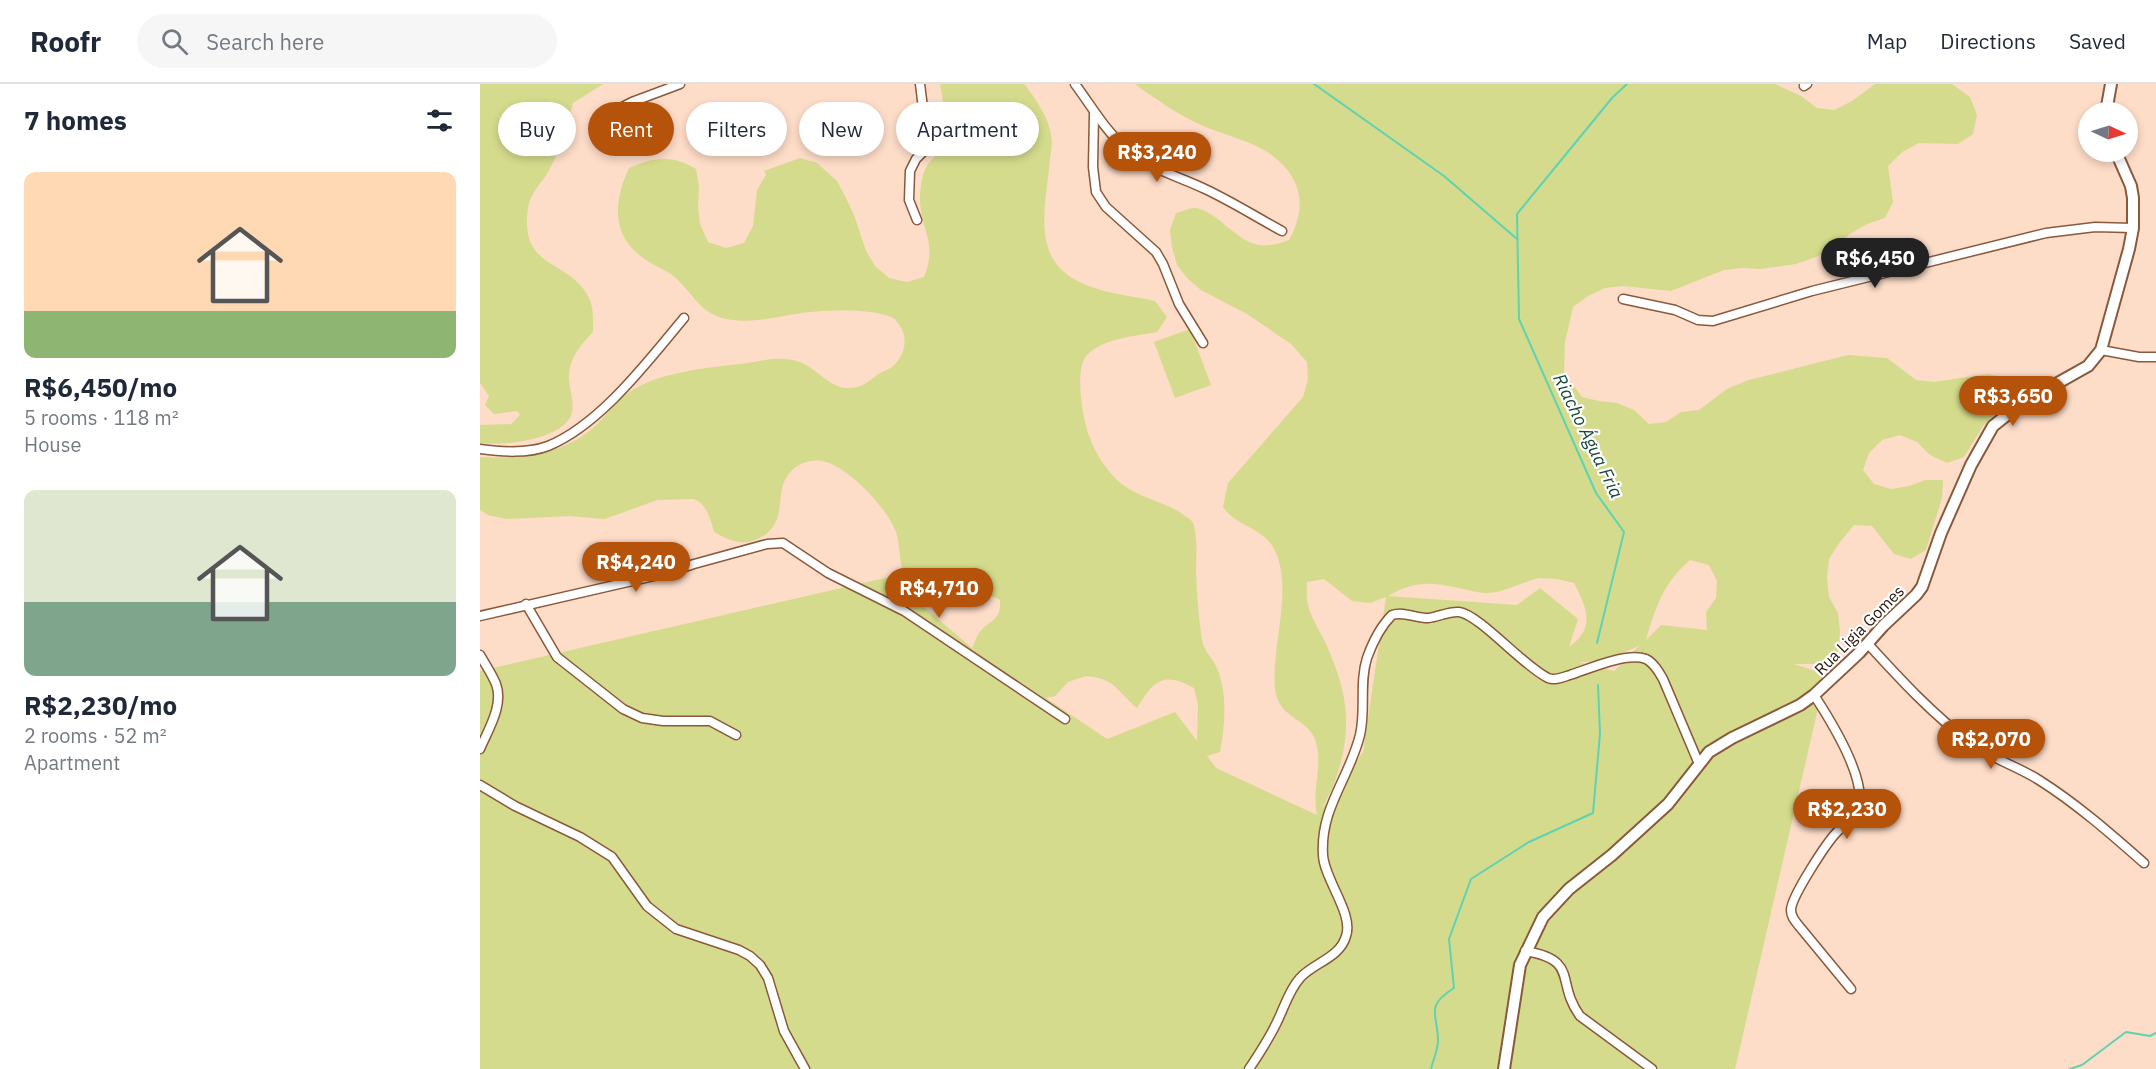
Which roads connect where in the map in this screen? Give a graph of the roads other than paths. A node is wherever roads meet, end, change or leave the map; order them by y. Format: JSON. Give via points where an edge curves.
{"nodes":[{"id":1,"x":680,"y":84,"type":"edge"},
{"id":2,"x":920,"y":84,"type":"edge"},
{"id":3,"x":1075,"y":84,"type":"edge"},
{"id":4,"x":2111,"y":84,"type":"edge"},
{"id":5,"x":632,"y":102,"type":"edge"},
{"id":6,"x":2108,"y":102,"type":"edge"},
{"id":7,"x":1094,"y":114,"type":"junction"},
{"id":8,"x":2120,"y":162,"type":"edge"},
{"id":9,"x":917,"y":220,"type":"dead end"},
{"id":10,"x":2133,"y":228,"type":"junction"},
{"id":11,"x":1282,"y":231,"type":"dead end"},
{"id":12,"x":1623,"y":299,"type":"dead end"},
{"id":13,"x":684,"y":318,"type":"dead end"},
{"id":14,"x":1203,"y":343,"type":"dead end"},
{"id":15,"x":2101,"y":350,"type":"junction"},
{"id":16,"x":2156,"y":357,"type":"edge"},
{"id":17,"x":480,"y":449,"type":"edge"},
{"id":18,"x":526,"y":604,"type":"junction"},
{"id":19,"x":480,"y":616,"type":"edge"},
{"id":20,"x":1868,"y":644,"type":"junction"},
{"id":21,"x":480,"y":655,"type":"edge"},
{"id":22,"x":1814,"y":695,"type":"junction"},
{"id":23,"x":1065,"y":719,"type":"dead end"},
{"id":24,"x":736,"y":735,"type":"dead end"},
{"id":25,"x":480,"y":749,"type":"edge"},
{"id":26,"x":1699,"y":764,"type":"junction"},
{"id":27,"x":480,"y":785,"type":"edge"},
{"id":28,"x":2144,"y":863,"type":"dead end"},
{"id":29,"x":1525,"y":951,"type":"junction"},
{"id":30,"x":1851,"y":988,"type":"dead end"},
{"id":31,"x":804,"y":1069,"type":"edge"},
{"id":32,"x":1249,"y":1069,"type":"edge"},
{"id":33,"x":1504,"y":1069,"type":"edge"},
{"id":34,"x":1652,"y":1069,"type":"edge"}],
"edges":[{"from":1,"to":5,"type":"street"},
{"from":2,"to":9,"type":"street","via":[[923,108],[934,135],[910,171],[909,200]]},
{"from":3,"to":7,"type":"street"},
{"from":4,"to":6,"type":"street"},
{"from":7,"to":11,"type":"street","via":[[1111,135],[1146,163],[1205,189]]},
{"from":7,"to":14,"type":"street","via":[[1096,192],[1106,207],[1156,252],[1179,304]]},
{"from":8,"to":10,"type":"street","via":[[2131,186]]},
{"from":10,"to":12,"type":"street","via":[[2095,227],[2046,233],[1812,291],[1713,321]]},
{"from":10,"to":15,"type":"street"},
{"from":13,"to":17,"type":"street","via":[[610,402],[563,439],[527,451]]},
{"from":15,"to":16,"type":"street"},
{"from":15,"to":20,"type":"street","name":"Rua Ligia Gomes","via":[[2088,366],[2022,403],[1993,426],[1941,533],[1922,587]]},
{"from":18,"to":19,"type":"street"},
{"from":18,"to":23,"type":"street","via":[[783,543],[828,573],[904,611]]},
{"from":18,"to":24,"type":"street","via":[[557,657],[623,709],[642,718],[663,721],[710,721]]},
{"from":20,"to":22,"type":"street","name":"Rua Ligia Gomes"},
{"from":20,"to":28,"type":"street","via":[[1927,706],[1971,743],[2049,786]]},
{"from":21,"to":25,"type":"street","via":[[498,692],[495,715]]},
{"from":22,"to":26,"type":"street","name":"Rua Ligia Gomes","via":[[1732,738],[1709,752]]},
{"from":22,"to":30,"type":"street","via":[[1845,750],[1860,799],[1855,816],[1833,837],[1801,886],[1791,911]]},
{"from":26,"to":29,"type":"street","name":"Rua Ligia Gomes","via":[[1668,804],[1555,903]]},
{"from":26,"to":32,"type":"street","via":[[1664,679],[1647,659],[1623,659],[1549,678],[1470,616],[1456,612],[1427,618],[1392,615],[1367,657],[1360,734],[1345,778],[1327,812],[1323,832],[1322,857],[1345,915],[1346,936],[1336,952],[1295,984],[1276,1026]]},
{"from":27,"to":31,"type":"street","via":[[612,857],[646,906],[676,929],[739,950],[755,960],[768,978],[784,1031]]},
{"from":29,"to":33,"type":"street","name":"Rua Ligia Gomes","via":[[1515,986]]},
{"from":29,"to":34,"type":"street","via":[[1557,961],[1580,1016]]}]}
